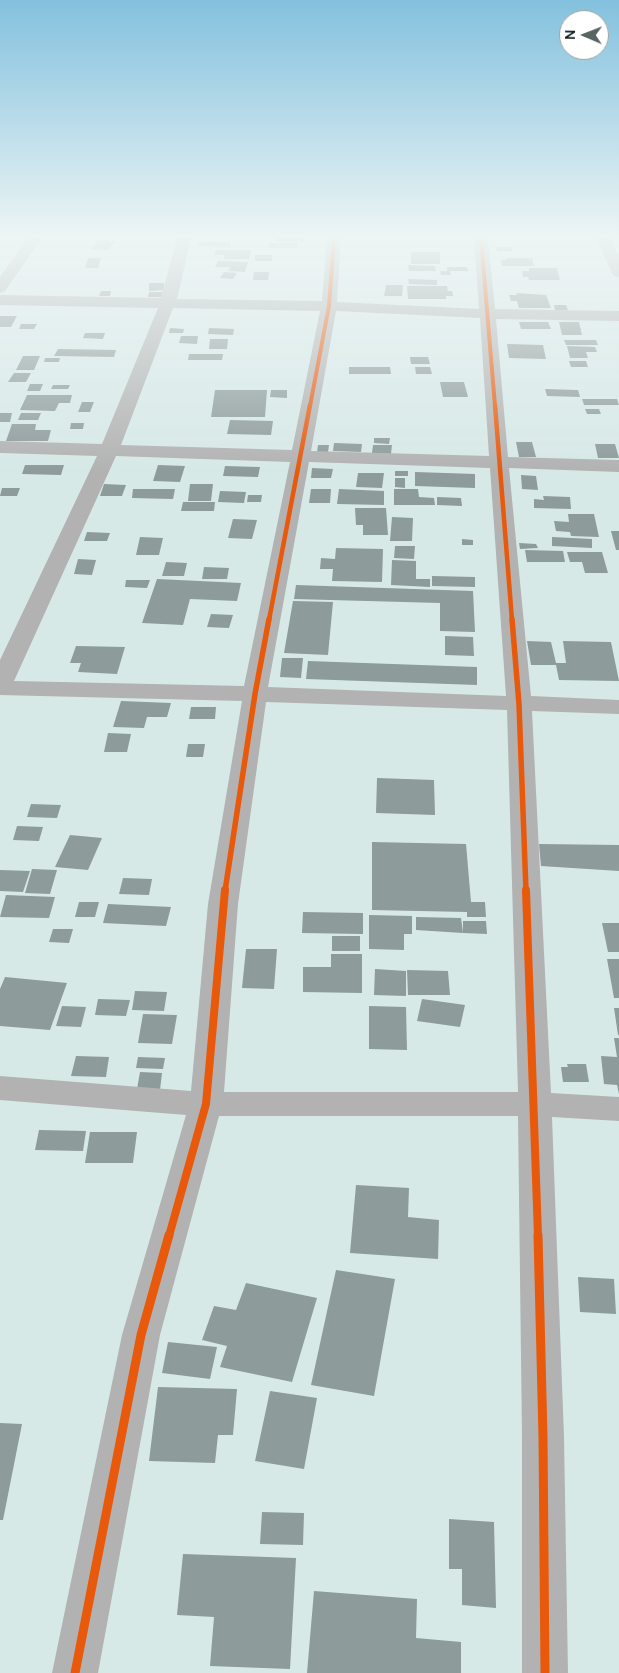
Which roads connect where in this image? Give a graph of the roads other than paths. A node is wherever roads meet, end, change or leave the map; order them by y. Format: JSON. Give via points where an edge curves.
{"nodes":[{"id":1,"x":162,"y":316,"type":"edge"},
{"id":2,"x":327,"y":316,"type":"edge"},
{"id":3,"x":487,"y":316,"type":"edge"},
{"id":4,"x":0,"y":447,"type":"edge"},
{"id":5,"x":109,"y":451,"type":"junction"},
{"id":6,"x":300,"y":456,"type":"junction"},
{"id":7,"x":498,"y":463,"type":"junction"},
{"id":8,"x":619,"y":466,"type":"edge"},
{"id":9,"x":0,"y":684,"type":"edge"},
{"id":10,"x":0,"y":688,"type":"edge"},
{"id":11,"x":255,"y":694,"type":"junction"},
{"id":12,"x":519,"y":704,"type":"junction"},
{"id":13,"x":619,"y":708,"type":"edge"},
{"id":14,"x":0,"y":1088,"type":"edge"},
{"id":15,"x":206,"y":1104,"type":"junction"},
{"id":16,"x":536,"y":1104,"type":"junction"},
{"id":17,"x":619,"y":1109,"type":"edge"},
{"id":18,"x":74,"y":1673,"type":"edge"},
{"id":19,"x":545,"y":1673,"type":"edge"}],
"edges":[{"from":1,"to":5,"type":"street"},
{"from":2,"to":6,"type":"street"},
{"from":3,"to":7,"type":"street"},
{"from":4,"to":5,"type":"street"},
{"from":5,"to":6,"type":"street"},
{"from":5,"to":9,"type":"street"},
{"from":6,"to":7,"type":"street"},
{"from":6,"to":11,"type":"street"},
{"from":7,"to":8,"type":"street"},
{"from":7,"to":12,"type":"street"},
{"from":10,"to":11,"type":"street"},
{"from":11,"to":12,"type":"street"},
{"from":11,"to":15,"type":"street","via":[[223,904]]},
{"from":12,"to":13,"type":"street"},
{"from":12,"to":16,"type":"street"},
{"from":14,"to":15,"type":"street"},
{"from":15,"to":16,"type":"street"},
{"from":15,"to":18,"type":"street","via":[[141,1335]]},
{"from":16,"to":17,"type":"street"},
{"from":16,"to":19,"type":"street"}]}
